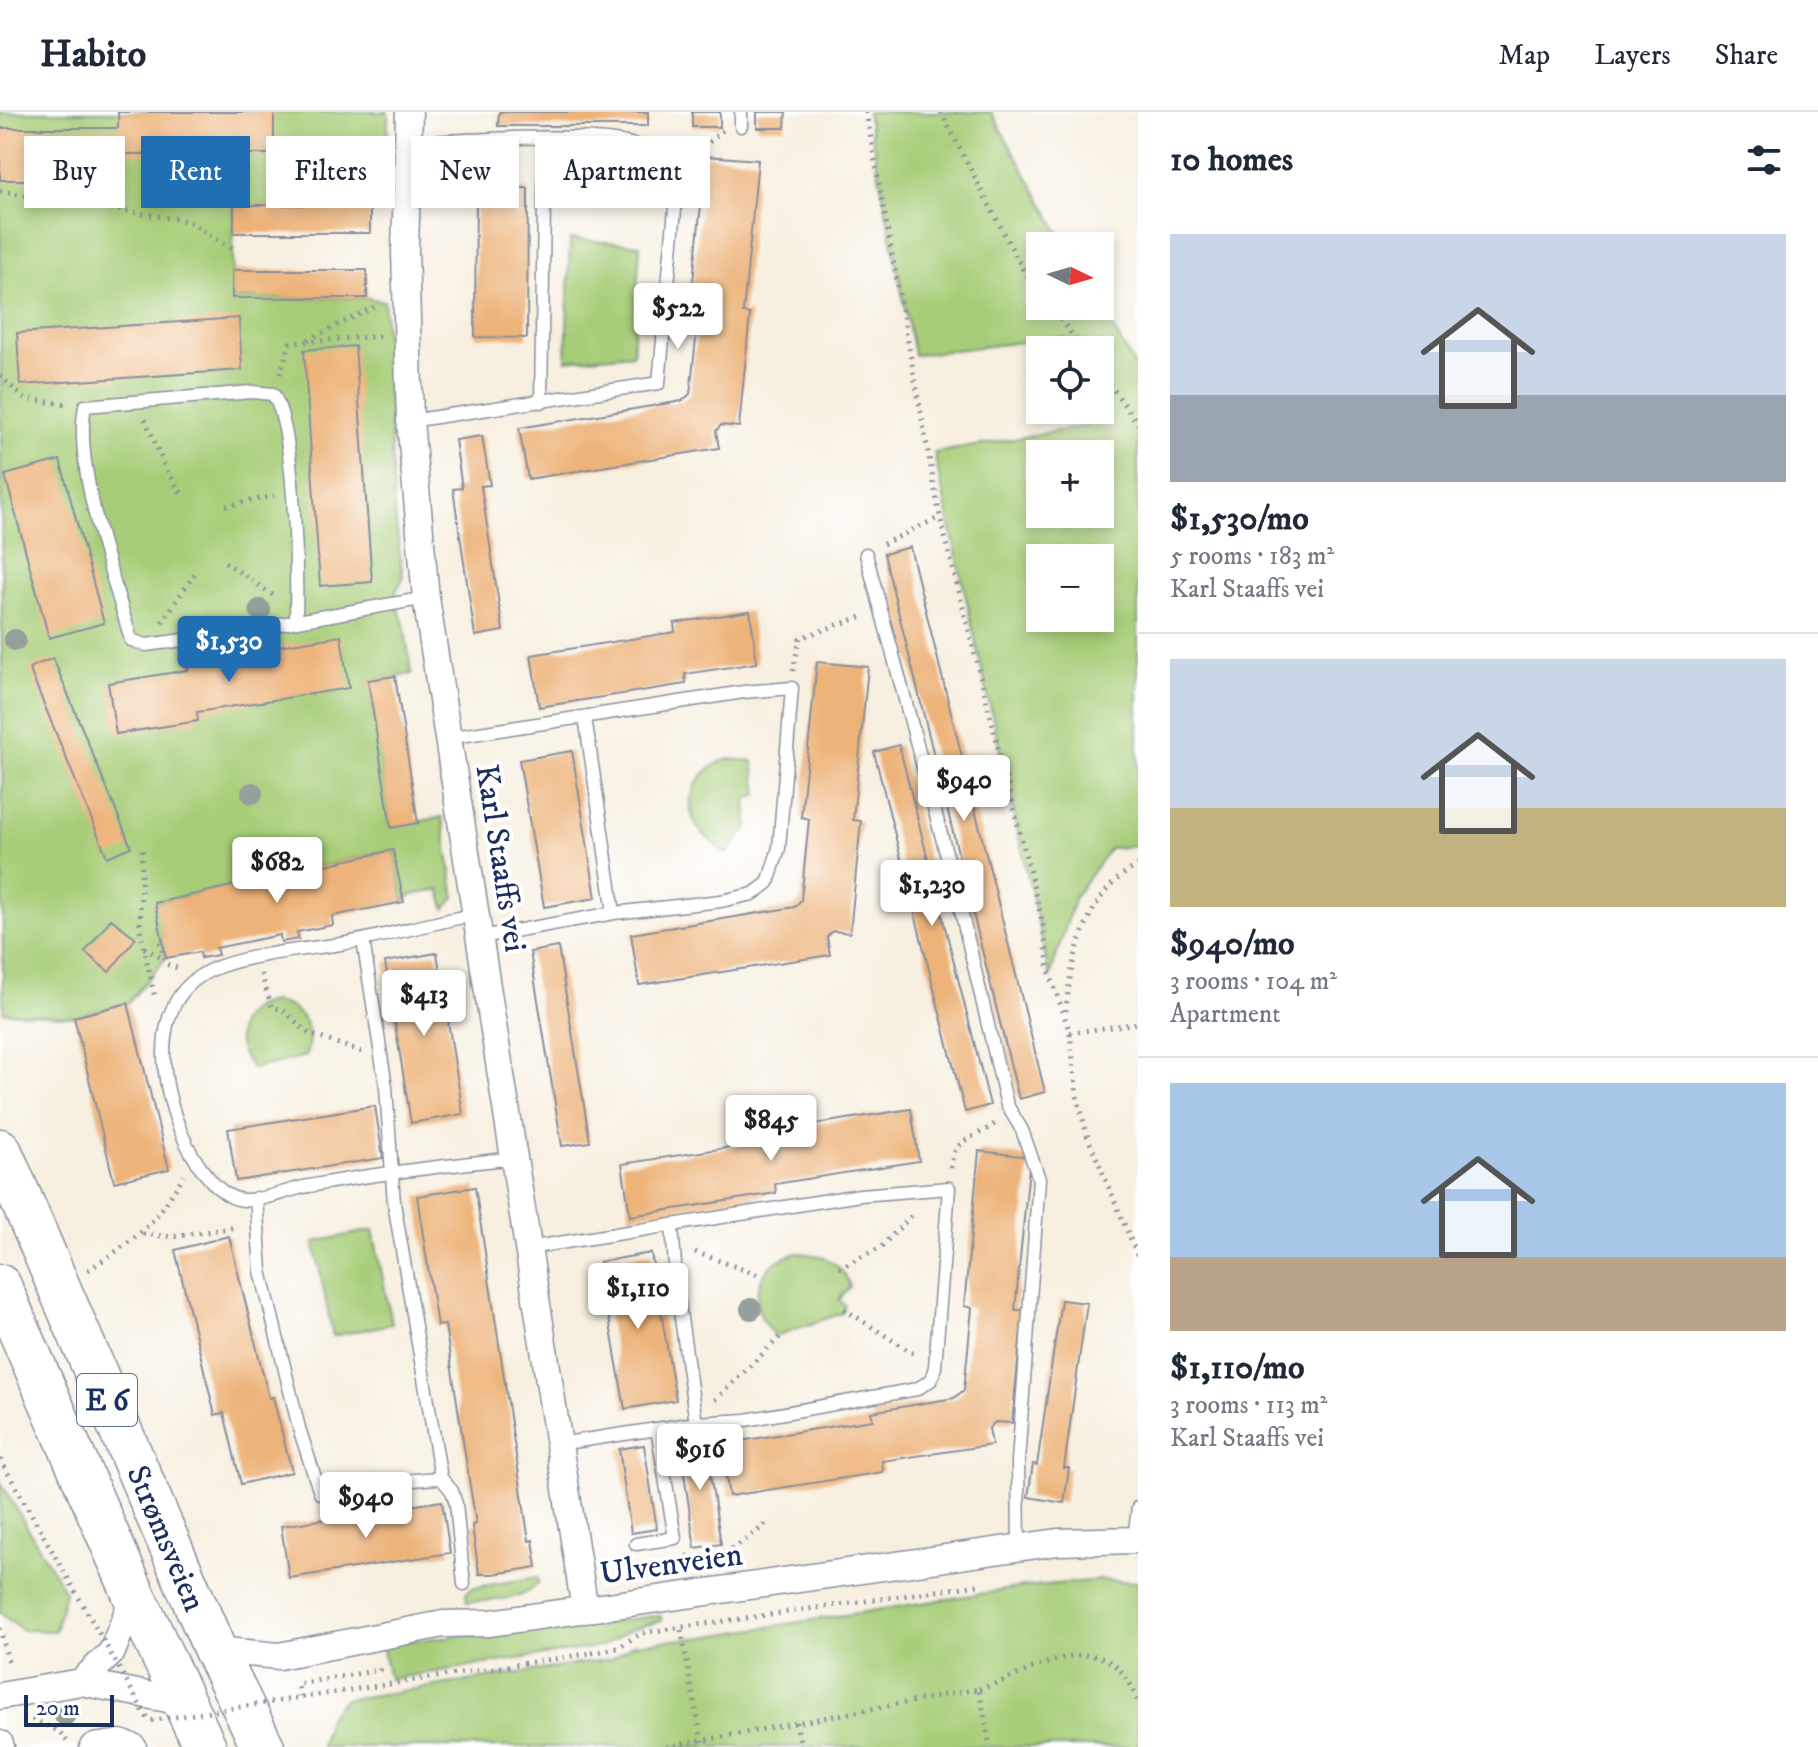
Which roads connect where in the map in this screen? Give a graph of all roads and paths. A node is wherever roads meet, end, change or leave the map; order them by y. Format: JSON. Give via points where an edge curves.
{"nodes":[{"id":1,"x":409,"y":112,"type":"edge"},
{"id":2,"x":741,"y":112,"type":"edge"},
{"id":3,"x":866,"y":112,"type":"edge"},
{"id":4,"x":941,"y":112,"type":"edge"},
{"id":5,"x":741,"y":126,"type":"joint"},
{"id":6,"x":535,"y":139,"type":"edge"},
{"id":7,"x":408,"y":143,"type":"junction"},
{"id":8,"x":710,"y":143,"type":"edge"},
{"id":9,"x":0,"y":191,"type":"edge"},
{"id":10,"x":544,"y":208,"type":"edge"},
{"id":11,"x":676,"y":208,"type":"edge"},
{"id":12,"x":235,"y":251,"type":"dead end"},
{"id":13,"x":1026,"y":274,"type":"edge"},
{"id":14,"x":406,"y":288,"type":"junction"},
{"id":15,"x":408,"y":334,"type":"junction"},
{"id":16,"x":304,"y":342,"type":"junction"},
{"id":17,"x":0,"y":376,"type":"edge"},
{"id":18,"x":1114,"y":391,"type":"edge"},
{"id":19,"x":273,"y":394,"type":"junction"},
{"id":20,"x":138,"y":400,"type":"junction"},
{"id":21,"x":541,"y":402,"type":"junction"},
{"id":22,"x":85,"y":406,"type":"junction"},
{"id":23,"x":410,"y":421,"type":"junction"},
{"id":24,"x":1138,"y":424,"type":"edge"},
{"id":25,"x":291,"y":493,"type":"junction"},
{"id":26,"x":183,"y":496,"type":"dead end"},
{"id":27,"x":226,"y":506,"type":"dead end"},
{"id":28,"x":940,"y":517,"type":"junction"},
{"id":29,"x":866,"y":554,"type":"joint"},
{"id":30,"x":225,"y":562,"type":"dead end"},
{"id":31,"x":195,"y":573,"type":"dead end"},
{"id":32,"x":426,"y":598,"type":"junction"},
{"id":33,"x":882,"y":614,"type":"junction"},
{"id":34,"x":296,"y":615,"type":"junction"},
{"id":35,"x":146,"y":645,"type":"junction"},
{"id":36,"x":792,"y":688,"type":"junction"},
{"id":37,"x":585,"y":717,"type":"junction"},
{"id":38,"x":447,"y":738,"type":"junction"},
{"id":39,"x":142,"y":850,"type":"dead end"},
{"id":40,"x":1138,"y":866,"type":"edge"},
{"id":41,"x":614,"y":913,"type":"junction"},
{"id":42,"x":479,"y":925,"type":"junction"},
{"id":43,"x":363,"y":940,"type":"junction"},
{"id":44,"x":160,"y":942,"type":"dead end"},
{"id":45,"x":144,"y":948,"type":"junction"},
{"id":46,"x":256,"y":958,"type":"junction"},
{"id":47,"x":164,"y":960,"type":"junction"},
{"id":48,"x":204,"y":976,"type":"junction"},
{"id":49,"x":1065,"y":1016,"type":"junction"},
{"id":50,"x":1138,"y":1023,"type":"edge"},
{"id":51,"x":165,"y":1025,"type":"junction"},
{"id":52,"x":1070,"y":1033,"type":"junction"},
{"id":53,"x":382,"y":1059,"type":"junction"},
{"id":54,"x":1007,"y":1105,"type":"junction"},
{"id":55,"x":0,"y":1150,"type":"edge"},
{"id":56,"x":514,"y":1158,"type":"junction"},
{"id":57,"x":192,"y":1160,"type":"junction"},
{"id":58,"x":394,"y":1172,"type":"junction"},
{"id":59,"x":949,"y":1188,"type":"junction"},
{"id":60,"x":926,"y":1190,"type":"junction"},
{"id":61,"x":256,"y":1198,"type":"junction"},
{"id":62,"x":259,"y":1226,"type":"junction"},
{"id":63,"x":672,"y":1226,"type":"junction"},
{"id":64,"x":143,"y":1234,"type":"junction"},
{"id":65,"x":672,"y":1244,"type":"junction"},
{"id":66,"x":528,"y":1248,"type":"junction"},
{"id":67,"x":1138,"y":1257,"type":"edge"},
{"id":68,"x":839,"y":1268,"type":"dead end"},
{"id":69,"x":761,"y":1276,"type":"dead end"},
{"id":70,"x":89,"y":1284,"type":"dead end"},
{"id":71,"x":0,"y":1286,"type":"edge"},
{"id":72,"x":844,"y":1309,"type":"dead end"},
{"id":73,"x":783,"y":1334,"type":"dead end"},
{"id":74,"x":935,"y":1367,"type":"junction"},
{"id":75,"x":696,"y":1423,"type":"junction"},
{"id":76,"x":657,"y":1429,"type":"junction"},
{"id":77,"x":559,"y":1444,"type":"junction"},
{"id":78,"x":0,"y":1459,"type":"edge"},
{"id":79,"x":441,"y":1478,"type":"junction"},
{"id":80,"x":1138,"y":1507,"type":"edge"},
{"id":81,"x":767,"y":1520,"type":"dead end"},
{"id":82,"x":675,"y":1538,"type":"junction"},
{"id":83,"x":1136,"y":1540,"type":"edge"},
{"id":84,"x":636,"y":1544,"type":"dead end"},
{"id":85,"x":1019,"y":1547,"type":"junction"},
{"id":86,"x":464,"y":1584,"type":"dead end"},
{"id":87,"x":981,"y":1584,"type":"dead end"},
{"id":88,"x":134,"y":1595,"type":"junction"},
{"id":89,"x":585,"y":1610,"type":"junction"},
{"id":90,"x":0,"y":1628,"type":"edge"},
{"id":91,"x":681,"y":1630,"type":"junction"},
{"id":92,"x":215,"y":1650,"type":"junction"},
{"id":93,"x":10,"y":1671,"type":"dead end"},
{"id":94,"x":373,"y":1672,"type":"dead end"},
{"id":95,"x":81,"y":1682,"type":"junction"},
{"id":96,"x":979,"y":1689,"type":"junction"},
{"id":97,"x":0,"y":1696,"type":"edge"},
{"id":98,"x":300,"y":1697,"type":"junction"},
{"id":99,"x":183,"y":1702,"type":"junction"},
{"id":100,"x":1138,"y":1702,"type":"edge"},
{"id":101,"x":22,"y":1714,"type":"dead end"},
{"id":102,"x":796,"y":1722,"type":"junction"},
{"id":103,"x":702,"y":1744,"type":"edge"},
{"id":104,"x":71,"y":1747,"type":"edge"},
{"id":105,"x":93,"y":1747,"type":"edge"},
{"id":106,"x":133,"y":1747,"type":"edge"},
{"id":107,"x":205,"y":1747,"type":"edge"},
{"id":108,"x":263,"y":1747,"type":"edge"},
{"id":109,"x":667,"y":1747,"type":"edge"},
{"id":110,"x":801,"y":1747,"type":"edge"},
{"id":111,"x":990,"y":1747,"type":"edge"}],
"edges":[{"from":1,"to":7,"type":"street","name":"Karl Staaffs vei"},
{"from":2,"to":5,"type":"lane"},
{"from":3,"to":28,"type":"path"},
{"from":4,"to":13,"type":"path"},
{"from":5,"to":8,"type":"path","via":[[725,126]]},
{"from":6,"to":7,"type":"lane"},
{"from":7,"to":14,"type":"street","name":"Karl Staaffs vei"},
{"from":9,"to":12,"type":"path","via":[[188,221]]},
{"from":10,"to":21,"type":"lane"},
{"from":11,"to":21,"type":"lane","via":[[659,383]]},
{"from":14,"to":15,"type":"street","name":"Karl Staaffs vei"},
{"from":14,"to":16,"type":"path"},
{"from":15,"to":16,"type":"path"},
{"from":15,"to":23,"type":"street","name":"Karl Staaffs vei"},
{"from":16,"to":19,"type":"path","via":[[290,343]]},
{"from":17,"to":22,"type":"path","via":[[25,399]]},
{"from":18,"to":24,"type":"path"},
{"from":19,"to":20,"type":"lane"},
{"from":19,"to":25,"type":"lane","via":[[286,425]]},
{"from":20,"to":22,"type":"lane"},
{"from":20,"to":26,"type":"path","via":[[164,465]]},
{"from":21,"to":23,"type":"lane"},
{"from":22,"to":35,"type":"lane","via":[[81,424],[88,478],[131,640]]},
{"from":23,"to":32,"type":"street","name":"Karl Staaffs vei"},
{"from":25,"to":27,"type":"path"},
{"from":25,"to":34,"type":"lane"},
{"from":28,"to":29,"type":"path"},
{"from":28,"to":49,"type":"path","via":[[1043,924],[1049,971]]},
{"from":29,"to":33,"type":"lane"},
{"from":30,"to":34,"type":"path"},
{"from":31,"to":35,"type":"path"},
{"from":32,"to":34,"type":"lane"},
{"from":32,"to":38,"type":"street","name":"Karl Staaffs vei"},
{"from":33,"to":36,"type":"path","via":[[800,638]]},
{"from":33,"to":54,"type":"lane"},
{"from":34,"to":35,"type":"lane"},
{"from":36,"to":37,"type":"lane"},
{"from":36,"to":41,"type":"lane","via":[[779,848],[768,883],[753,894],[721,901]]},
{"from":37,"to":38,"type":"lane"},
{"from":37,"to":41,"type":"lane"},
{"from":38,"to":42,"type":"street","name":"Karl Staaffs vei"},
{"from":39,"to":45,"type":"path"},
{"from":40,"to":49,"type":"path","via":[[1115,881],[1080,939]]},
{"from":41,"to":42,"type":"lane"},
{"from":42,"to":43,"type":"lane"},
{"from":42,"to":56,"type":"street","name":"Karl Staaffs vei"},
{"from":43,"to":46,"type":"lane"},
{"from":43,"to":53,"type":"lane"},
{"from":44,"to":47,"type":"path"},
{"from":45,"to":47,"type":"path"},
{"from":45,"to":51,"type":"path"},
{"from":46,"to":48,"type":"lane"},
{"from":46,"to":53,"type":"path","via":[[272,1008],[282,1009],[309,1034]]},
{"from":47,"to":48,"type":"path","via":[[173,968]]},
{"from":48,"to":51,"type":"lane","via":[[175,1002]]},
{"from":49,"to":52,"type":"path"},
{"from":50,"to":52,"type":"path"},
{"from":51,"to":57,"type":"lane","via":[[162,1051],[171,1106]]},
{"from":52,"to":67,"type":"path","via":[[1087,1135]]},
{"from":53,"to":58,"type":"lane"},
{"from":54,"to":59,"type":"path","via":[[1004,1116],[952,1153]]},
{"from":54,"to":85,"type":"lane","via":[[1039,1179],[1018,1461]]},
{"from":55,"to":92,"type":"highway","name":"Strømsveien","number":"E 6"},
{"from":56,"to":58,"type":"lane"},
{"from":56,"to":66,"type":"street","name":"Karl Staaffs vei"},
{"from":57,"to":61,"type":"lane","via":[[227,1195]]},
{"from":57,"to":64,"type":"path"},
{"from":58,"to":61,"type":"lane"},
{"from":58,"to":79,"type":"lane","via":[[394,1203]]},
{"from":59,"to":60,"type":"lane"},
{"from":59,"to":74,"type":"lane"},
{"from":60,"to":63,"type":"lane","via":[[860,1195]]},
{"from":60,"to":68,"type":"path","via":[[898,1233]]},
{"from":61,"to":62,"type":"lane"},
{"from":62,"to":64,"type":"path","via":[[171,1237]]},
{"from":62,"to":79,"type":"lane","via":[[261,1271],[320,1493]]},
{"from":63,"to":65,"type":"lane"},
{"from":63,"to":66,"type":"lane"},
{"from":64,"to":70,"type":"path","via":[[84,1272]]},
{"from":65,"to":69,"type":"path"},
{"from":65,"to":75,"type":"lane"},
{"from":66,"to":77,"type":"street","name":"Karl Staaffs vei"},
{"from":71,"to":88,"type":"highway","name":"Strømsveien","number":"E 6"},
{"from":72,"to":74,"type":"path"},
{"from":73,"to":75,"type":"path"},
{"from":74,"to":75,"type":"lane","via":[[931,1380],[917,1389],[746,1420]]},
{"from":75,"to":76,"type":"lane"},
{"from":76,"to":77,"type":"lane"},
{"from":76,"to":82,"type":"lane"},
{"from":77,"to":89,"type":"street","name":"Karl Staaffs vei"},
{"from":78,"to":98,"type":"path","bridge":true,"via":[[149,1721]]},
{"from":79,"to":86,"type":"lane","via":[[456,1504]]},
{"from":80,"to":83,"type":"lane"},
{"from":81,"to":82,"type":"path","via":[[724,1553],[687,1557]]},
{"from":82,"to":84,"type":"lane"},
{"from":83,"to":85,"type":"street","name":"Ulvenveien"},
{"from":85,"to":89,"type":"street","name":"Ulvenveien"},
{"from":87,"to":91,"type":"path"},
{"from":88,"to":95,"type":"street","via":[[112,1652]]},
{"from":88,"to":99,"type":"highway","name":"Strømsveien","number":"E 6"},
{"from":89,"to":92,"type":"street","name":"Ulvenveien","via":[[443,1624],[279,1656]]},
{"from":90,"to":93,"type":"path"},
{"from":91,"to":98,"type":"path","bridge":true,"via":[[641,1633],[618,1648],[592,1653]]},
{"from":91,"to":103,"type":"path"},
{"from":92,"to":108,"type":"highway","name":"Strømsveien","number":"E 6"},
{"from":94,"to":98,"type":"path","via":[[298,1684]]},
{"from":95,"to":97,"type":"street"},
{"from":95,"to":99,"type":"street"},
{"from":96,"to":100,"type":"path","via":[[1062,1656],[1094,1655],[1118,1669]]},
{"from":96,"to":102,"type":"path"},
{"from":96,"to":111,"type":"path"},
{"from":99,"to":107,"type":"highway","name":"Strømsveien","number":"E 6"},
{"from":101,"to":104,"type":"path","via":[[60,1732]]},
{"from":102,"to":103,"type":"path"},
{"from":102,"to":110,"type":"path"},
{"from":103,"to":109,"type":"path"},
{"from":105,"to":106,"type":"street"}]}
